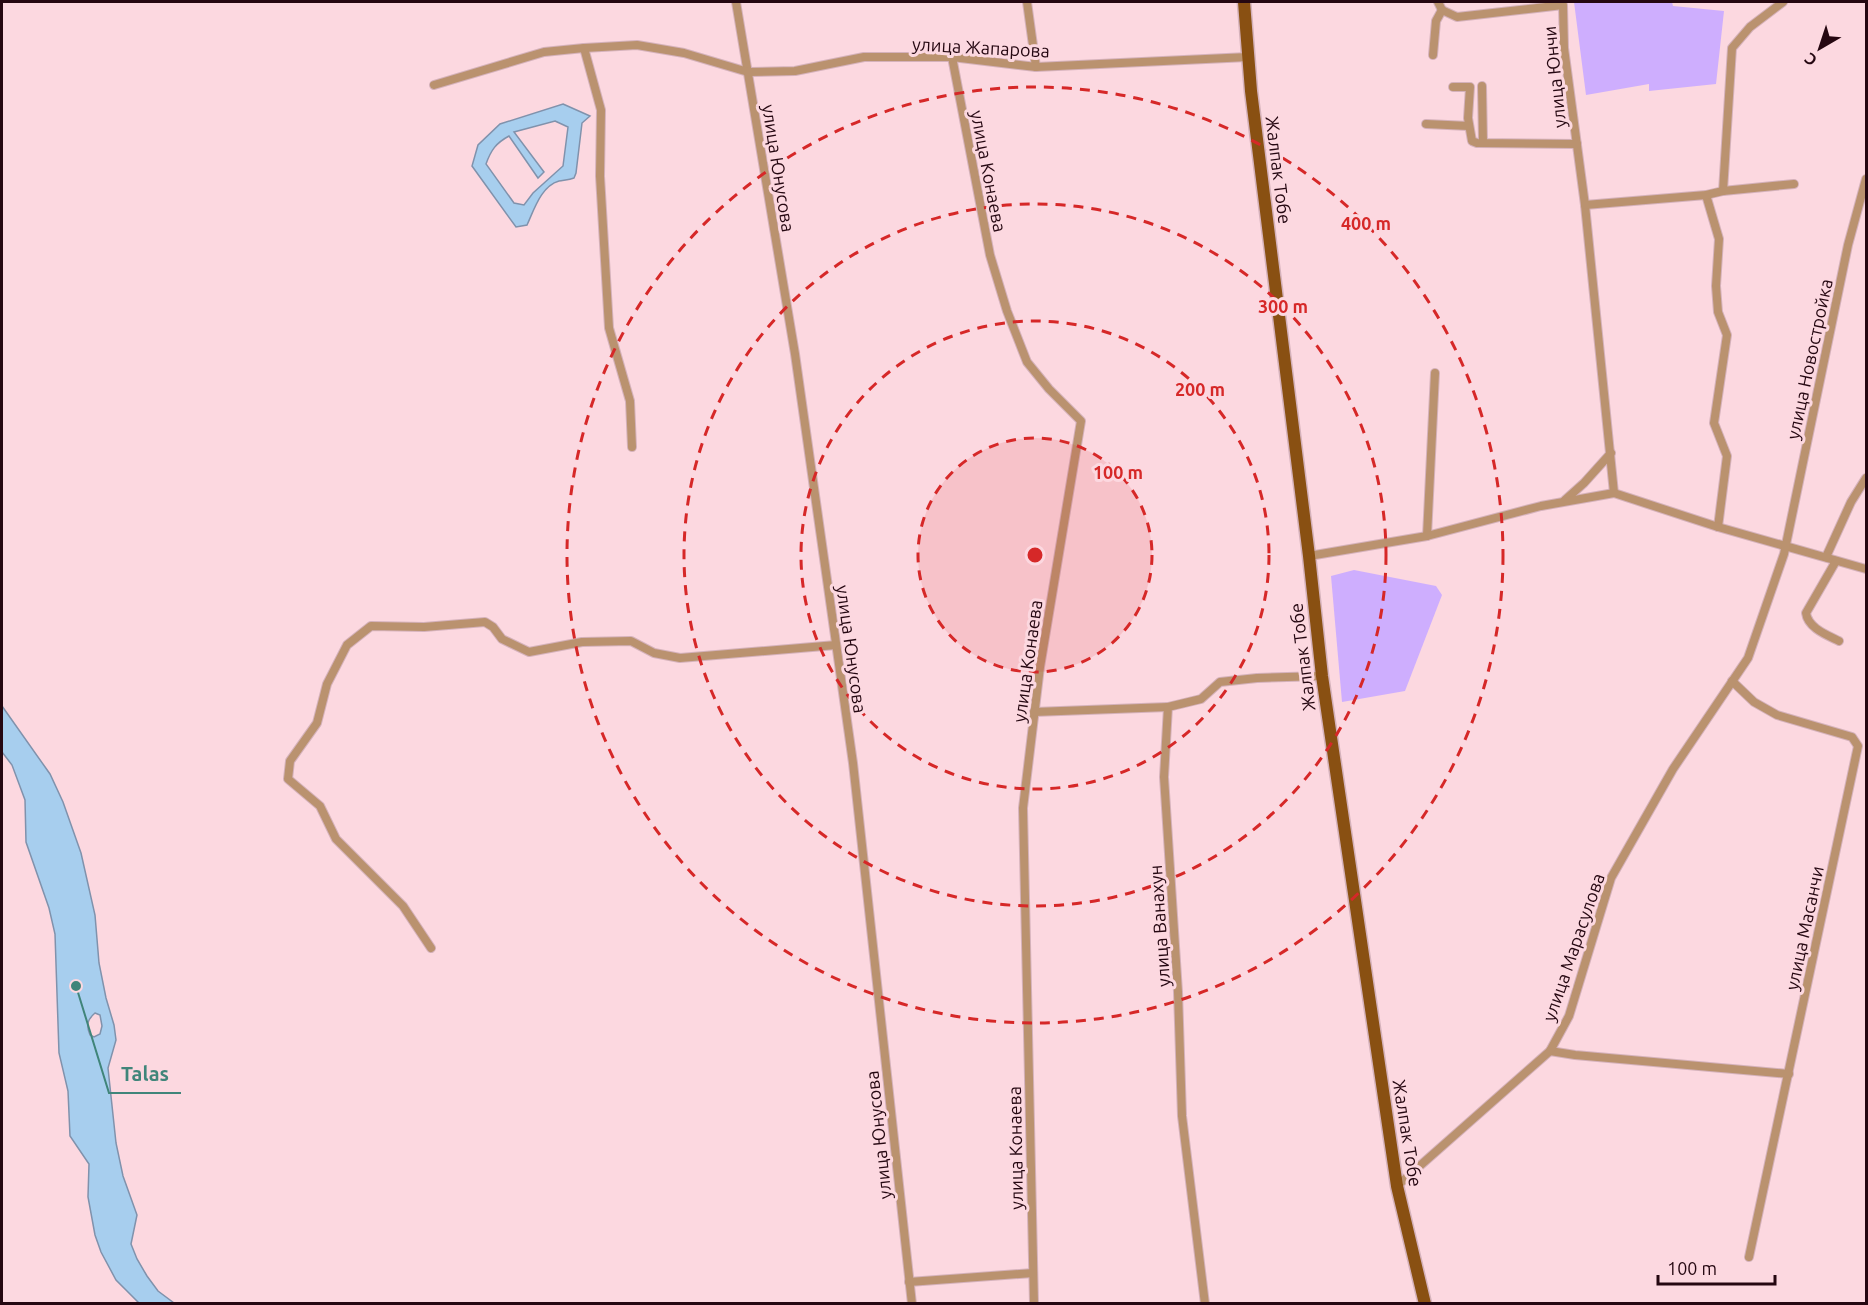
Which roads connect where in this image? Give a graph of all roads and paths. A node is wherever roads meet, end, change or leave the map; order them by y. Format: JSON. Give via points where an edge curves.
{"nodes":[{"id":1,"x":736,"y":2,"type":"edge"},
{"id":2,"x":1027,"y":2,"type":"edge"},
{"id":3,"x":1244,"y":2,"type":"edge"},
{"id":4,"x":1438,"y":2,"type":"edge"},
{"id":5,"x":1783,"y":2,"type":"edge"},
{"id":6,"x":1442,"y":10,"type":"junction"},
{"id":7,"x":584,"y":48,"type":"junction"},
{"id":8,"x":1433,"y":55,"type":"dead end"},
{"id":9,"x":952,"y":57,"type":"junction"},
{"id":10,"x":1248,"y":57,"type":"junction"},
{"id":11,"x":1036,"y":68,"type":"junction"},
{"id":12,"x":748,"y":72,"type":"junction"},
{"id":13,"x":434,"y":85,"type":"dead end"},
{"id":14,"x":1482,"y":86,"type":"dead end"},
{"id":15,"x":1453,"y":87,"type":"dead end"},
{"id":16,"x":1426,"y":124,"type":"dead end"},
{"id":17,"x":1468,"y":126,"type":"junction"},
{"id":18,"x":1483,"y":143,"type":"junction"},
{"id":19,"x":1577,"y":144,"type":"junction"},
{"id":20,"x":1866,"y":179,"type":"edge"},
{"id":21,"x":1794,"y":184,"type":"dead end"},
{"id":22,"x":1723,"y":191,"type":"junction"},
{"id":23,"x":1706,"y":195,"type":"junction"},
{"id":24,"x":1585,"y":205,"type":"junction"},
{"id":25,"x":1435,"y":373,"type":"dead end"},
{"id":26,"x":632,"y":447,"type":"dead end"},
{"id":27,"x":1611,"y":453,"type":"junction"},
{"id":28,"x":1866,"y":478,"type":"edge"},
{"id":29,"x":1614,"y":493,"type":"junction"},
{"id":30,"x":1564,"y":501,"type":"junction"},
{"id":31,"x":1718,"y":527,"type":"junction"},
{"id":32,"x":1428,"y":536,"type":"junction"},
{"id":33,"x":1786,"y":546,"type":"junction"},
{"id":34,"x":1309,"y":556,"type":"junction"},
{"id":35,"x":1826,"y":557,"type":"junction"},
{"id":36,"x":1836,"y":561,"type":"junction"},
{"id":37,"x":1866,"y":569,"type":"edge"},
{"id":38,"x":1839,"y":641,"type":"dead end"},
{"id":39,"x":836,"y":645,"type":"junction"},
{"id":40,"x":1322,"y":676,"type":"junction"},
{"id":41,"x":1732,"y":681,"type":"junction"},
{"id":42,"x":1168,"y":707,"type":"junction"},
{"id":43,"x":1034,"y":712,"type":"junction"},
{"id":44,"x":431,"y":948,"type":"dead end"},
{"id":45,"x":1550,"y":1051,"type":"junction"},
{"id":46,"x":1789,"y":1074,"type":"junction"},
{"id":47,"x":1397,"y":1186,"type":"junction"},
{"id":48,"x":1749,"y":1257,"type":"dead end"},
{"id":49,"x":1033,"y":1273,"type":"junction"},
{"id":50,"x":909,"y":1282,"type":"junction"},
{"id":51,"x":912,"y":1304,"type":"edge"},
{"id":52,"x":1034,"y":1304,"type":"edge"},
{"id":53,"x":1205,"y":1304,"type":"edge"},
{"id":54,"x":1425,"y":1304,"type":"edge"}],
"edges":[{"from":1,"to":12,"type":"street","name":"улица Юнусова"},
{"from":2,"to":11,"type":"street"},
{"from":3,"to":10,"type":"main road","name":"Жалпак Тобе"},
{"from":4,"to":6,"type":"street"},
{"from":5,"to":22,"type":"street","via":[[1750,27],[1732,48]]},
{"from":6,"to":8,"type":"street","via":[[1436,21]]},
{"from":6,"to":19,"type":"street","name":"улица Юнчи","via":[[1457,17],[1563,5],[1564,48]]},
{"from":7,"to":12,"type":"street","name":"улица Жапарова","via":[[637,45],[684,53]]},
{"from":7,"to":13,"type":"street","name":"улица Жапарова","via":[[544,52]]},
{"from":7,"to":26,"type":"street","via":[[601,110],[600,176],[609,328],[630,401]]},
{"from":9,"to":11,"type":"street","name":"улица Жапарова"},
{"from":9,"to":12,"type":"street","name":"улица Жапарова","via":[[864,57],[795,71]]},
{"from":9,"to":43,"type":"street","name":"улица Конаева","via":[[990,255],[1007,311],[1026,362],[1082,421]]},
{"from":10,"to":11,"type":"street","name":"улица Жапарова"},
{"from":10,"to":34,"type":"main road","name":"Жалпак Тобе"},
{"from":12,"to":39,"type":"street","name":"улица Юнусова","via":[[795,354]]},
{"from":14,"to":18,"type":"street"},
{"from":15,"to":17,"type":"street","via":[[1470,87]]},
{"from":16,"to":17,"type":"street"},
{"from":17,"to":18,"type":"street","via":[[1472,141]]},
{"from":18,"to":19,"type":"street"},
{"from":19,"to":24,"type":"street","name":"улица Юнчи"},
{"from":20,"to":33,"type":"street","name":"улица Новостройка","via":[[1848,245]]},
{"from":21,"to":22,"type":"street"},
{"from":22,"to":23,"type":"street"},
{"from":23,"to":24,"type":"street"},
{"from":23,"to":31,"type":"street","via":[[1719,239],[1718,312],[1727,335],[1714,423],[1727,456]]},
{"from":24,"to":27,"type":"street","name":"улица Юнчи"},
{"from":25,"to":32,"type":"street"},
{"from":27,"to":29,"type":"street","name":"улица Юнчи"},
{"from":27,"to":30,"type":"street"},
{"from":28,"to":35,"type":"street"},
{"from":29,"to":30,"type":"street"},
{"from":29,"to":31,"type":"street"},
{"from":30,"to":32,"type":"street"},
{"from":31,"to":33,"type":"street"},
{"from":32,"to":34,"type":"street"},
{"from":33,"to":35,"type":"street"},
{"from":33,"to":41,"type":"street","name":"улица Марасулова","via":[[1748,658]]},
{"from":34,"to":40,"type":"main road","name":"Жалпак Тобе"},
{"from":35,"to":36,"type":"street"},
{"from":36,"to":37,"type":"street"},
{"from":36,"to":38,"type":"street","via":[[1806,613],[1807,620],[1817,629]]},
{"from":39,"to":44,"type":"street","via":[[680,658],[654,653],[631,641],[582,642],[529,652],[502,639],[485,622],[371,626],[346,645],[327,684],[317,723],[290,761],[288,779],[320,806],[336,838],[403,906]]},
{"from":39,"to":50,"type":"street","name":"улица Юнусова"},
{"from":40,"to":42,"type":"street","via":[[1220,682],[1201,699]]},
{"from":40,"to":47,"type":"main road","name":"Жалпак Тобе"},
{"from":41,"to":45,"type":"street","name":"улица Марасулова","via":[[1673,769],[1611,878],[1569,1016]]},
{"from":41,"to":46,"type":"street","name":"улица Масанчи","via":[[1754,702],[1777,715],[1852,737],[1858,746]]},
{"from":42,"to":43,"type":"street"},
{"from":42,"to":53,"type":"street","name":"улица Ванахун","via":[[1164,777],[1182,1116]]},
{"from":43,"to":49,"type":"street","name":"улица Конаева","via":[[1023,808]]},
{"from":45,"to":46,"type":"street"},
{"from":45,"to":47,"type":"street","name":"улица Марасулова"},
{"from":46,"to":48,"type":"street","name":"улица Масанчи"},
{"from":47,"to":54,"type":"main road","name":"Жалпак Тобе"},
{"from":49,"to":50,"type":"street"},
{"from":49,"to":52,"type":"street","name":"улица Конаева"},
{"from":50,"to":51,"type":"street","name":"улица Юнусова"}]}
